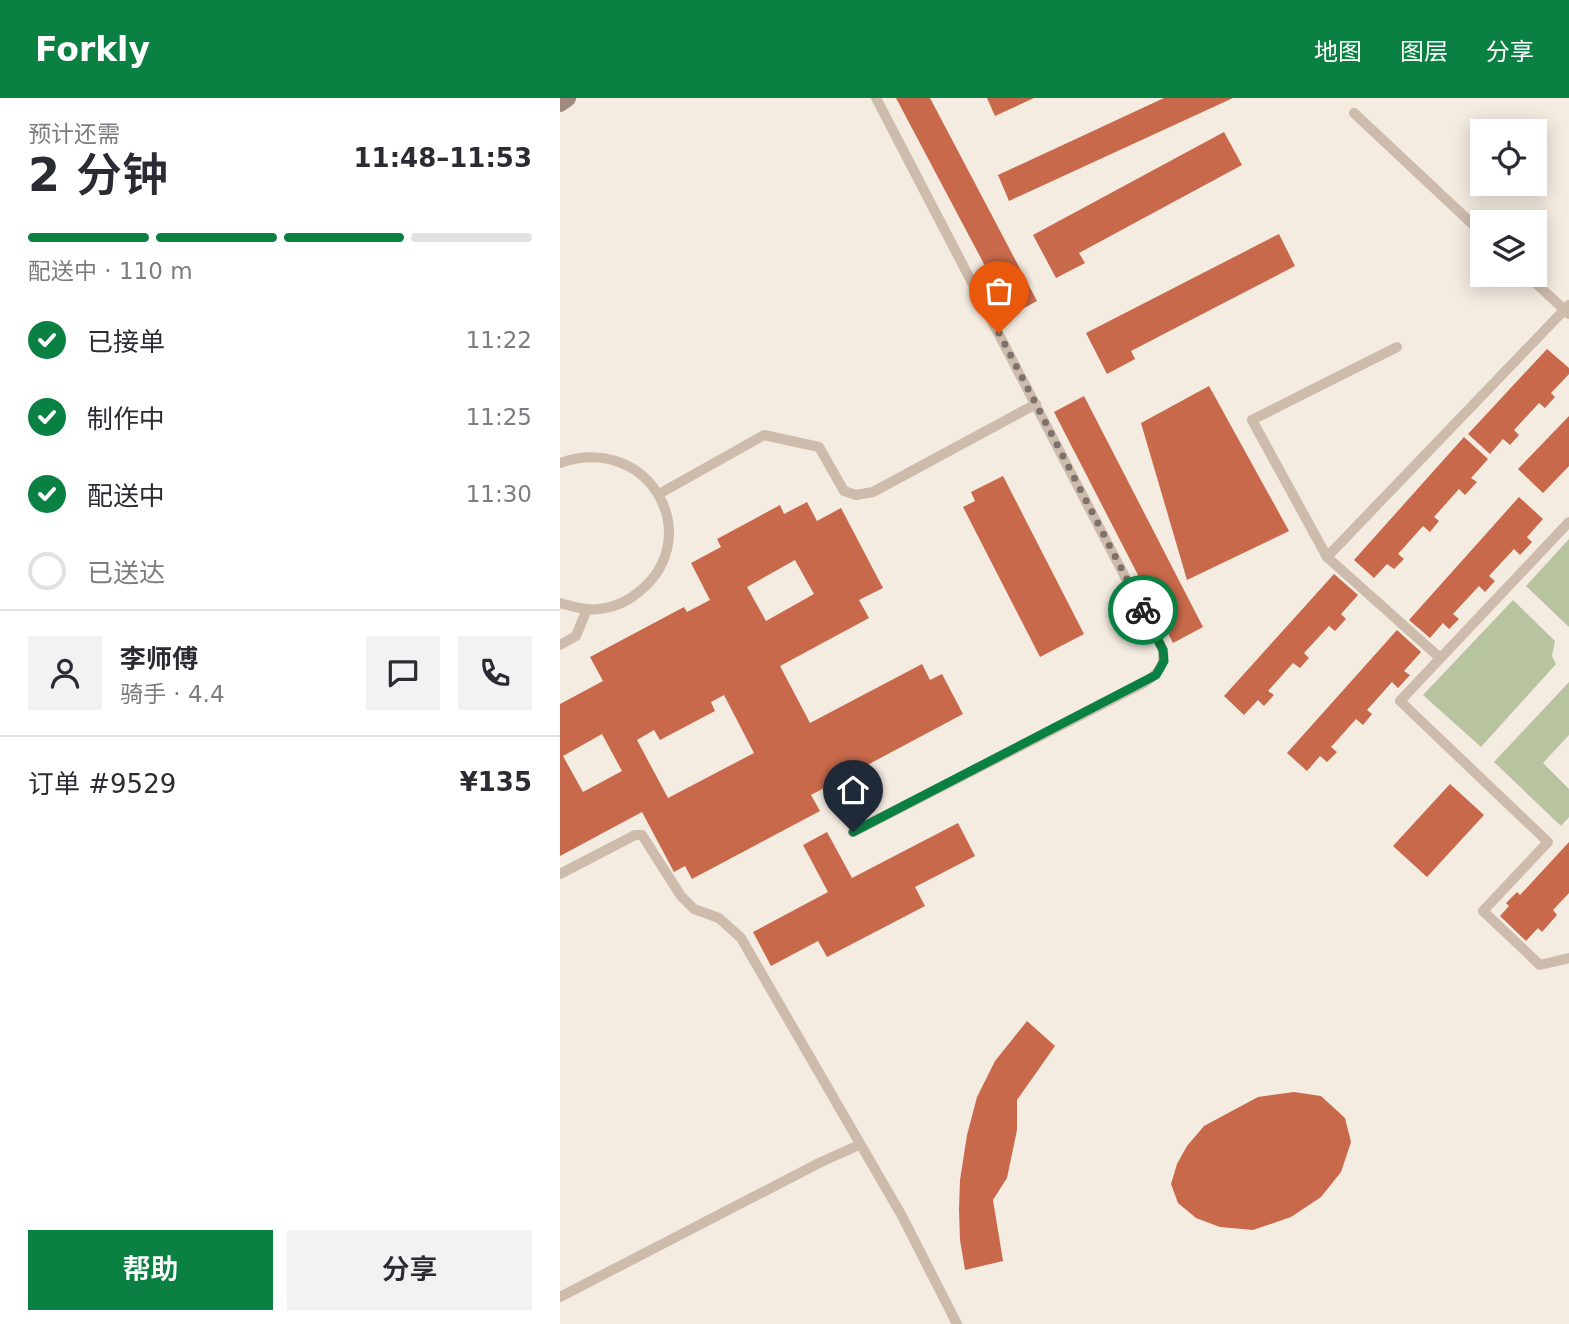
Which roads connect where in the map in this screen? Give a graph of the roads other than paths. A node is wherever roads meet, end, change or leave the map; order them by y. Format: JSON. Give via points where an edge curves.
{"nodes":[{"id":1,"x":567,"y":98,"type":"edge"},
{"id":2,"x":876,"y":98,"type":"edge"},
{"id":3,"x":560,"y":103,"type":"edge"},
{"id":4,"x":1354,"y":113,"type":"dead end"},
{"id":5,"x":1470,"y":222,"type":"edge"},
{"id":6,"x":1541,"y":287,"type":"edge"},
{"id":7,"x":1567,"y":310,"type":"edge"},
{"id":8,"x":1397,"y":347,"type":"dead end"},
{"id":9,"x":1036,"y":404,"type":"junction"},
{"id":10,"x":560,"y":463,"type":"edge"},
{"id":11,"x":659,"y":494,"type":"junction"},
{"id":12,"x":1569,"y":522,"type":"edge"},
{"id":13,"x":1327,"y":557,"type":"junction"},
{"id":14,"x":560,"y":603,"type":"edge"},
{"id":15,"x":587,"y":610,"type":"junction"},
{"id":16,"x":560,"y":645,"type":"edge"},
{"id":17,"x":1439,"y":657,"type":"junction"},
{"id":18,"x":853,"y":832,"type":"dead end"},
{"id":19,"x":560,"y":874,"type":"edge"},
{"id":20,"x":1569,"y":958,"type":"edge"},
{"id":21,"x":859,"y":1145,"type":"junction"},
{"id":22,"x":560,"y":1297,"type":"edge"},
{"id":23,"x":957,"y":1324,"type":"edge"}],
"edges":[{"from":1,"to":3,"type":"main road"},
{"from":2,"to":9,"type":"lane"},
{"from":4,"to":5,"type":"lane"},
{"from":6,"to":7,"type":"lane"},
{"from":7,"to":13,"type":"lane"},
{"from":8,"to":13,"type":"lane","via":[[1252,420]]},
{"from":9,"to":11,"type":"lane","via":[[873,492],[856,495],[844,491],[819,447],[764,435]]},
{"from":9,"to":18,"type":"lane","via":[[1163,650],[1164,661],[1144,683]]},
{"from":10,"to":11,"type":"lane","via":[[595,456],[628,464]]},
{"from":11,"to":15,"type":"lane","via":[[669,529],[659,570],[644,589],[625,602]]},
{"from":12,"to":17,"type":"lane"},
{"from":13,"to":17,"type":"lane"},
{"from":14,"to":15,"type":"lane"},
{"from":15,"to":16,"type":"lane","via":[[576,636]]},
{"from":17,"to":20,"type":"lane","via":[[1400,701],[1548,842],[1483,911],[1540,965]]},
{"from":19,"to":21,"type":"lane","via":[[642,835],[681,896],[694,909],[719,918],[740,938]]},
{"from":21,"to":22,"type":"lane"},
{"from":21,"to":23,"type":"lane","via":[[902,1216]]}]}
